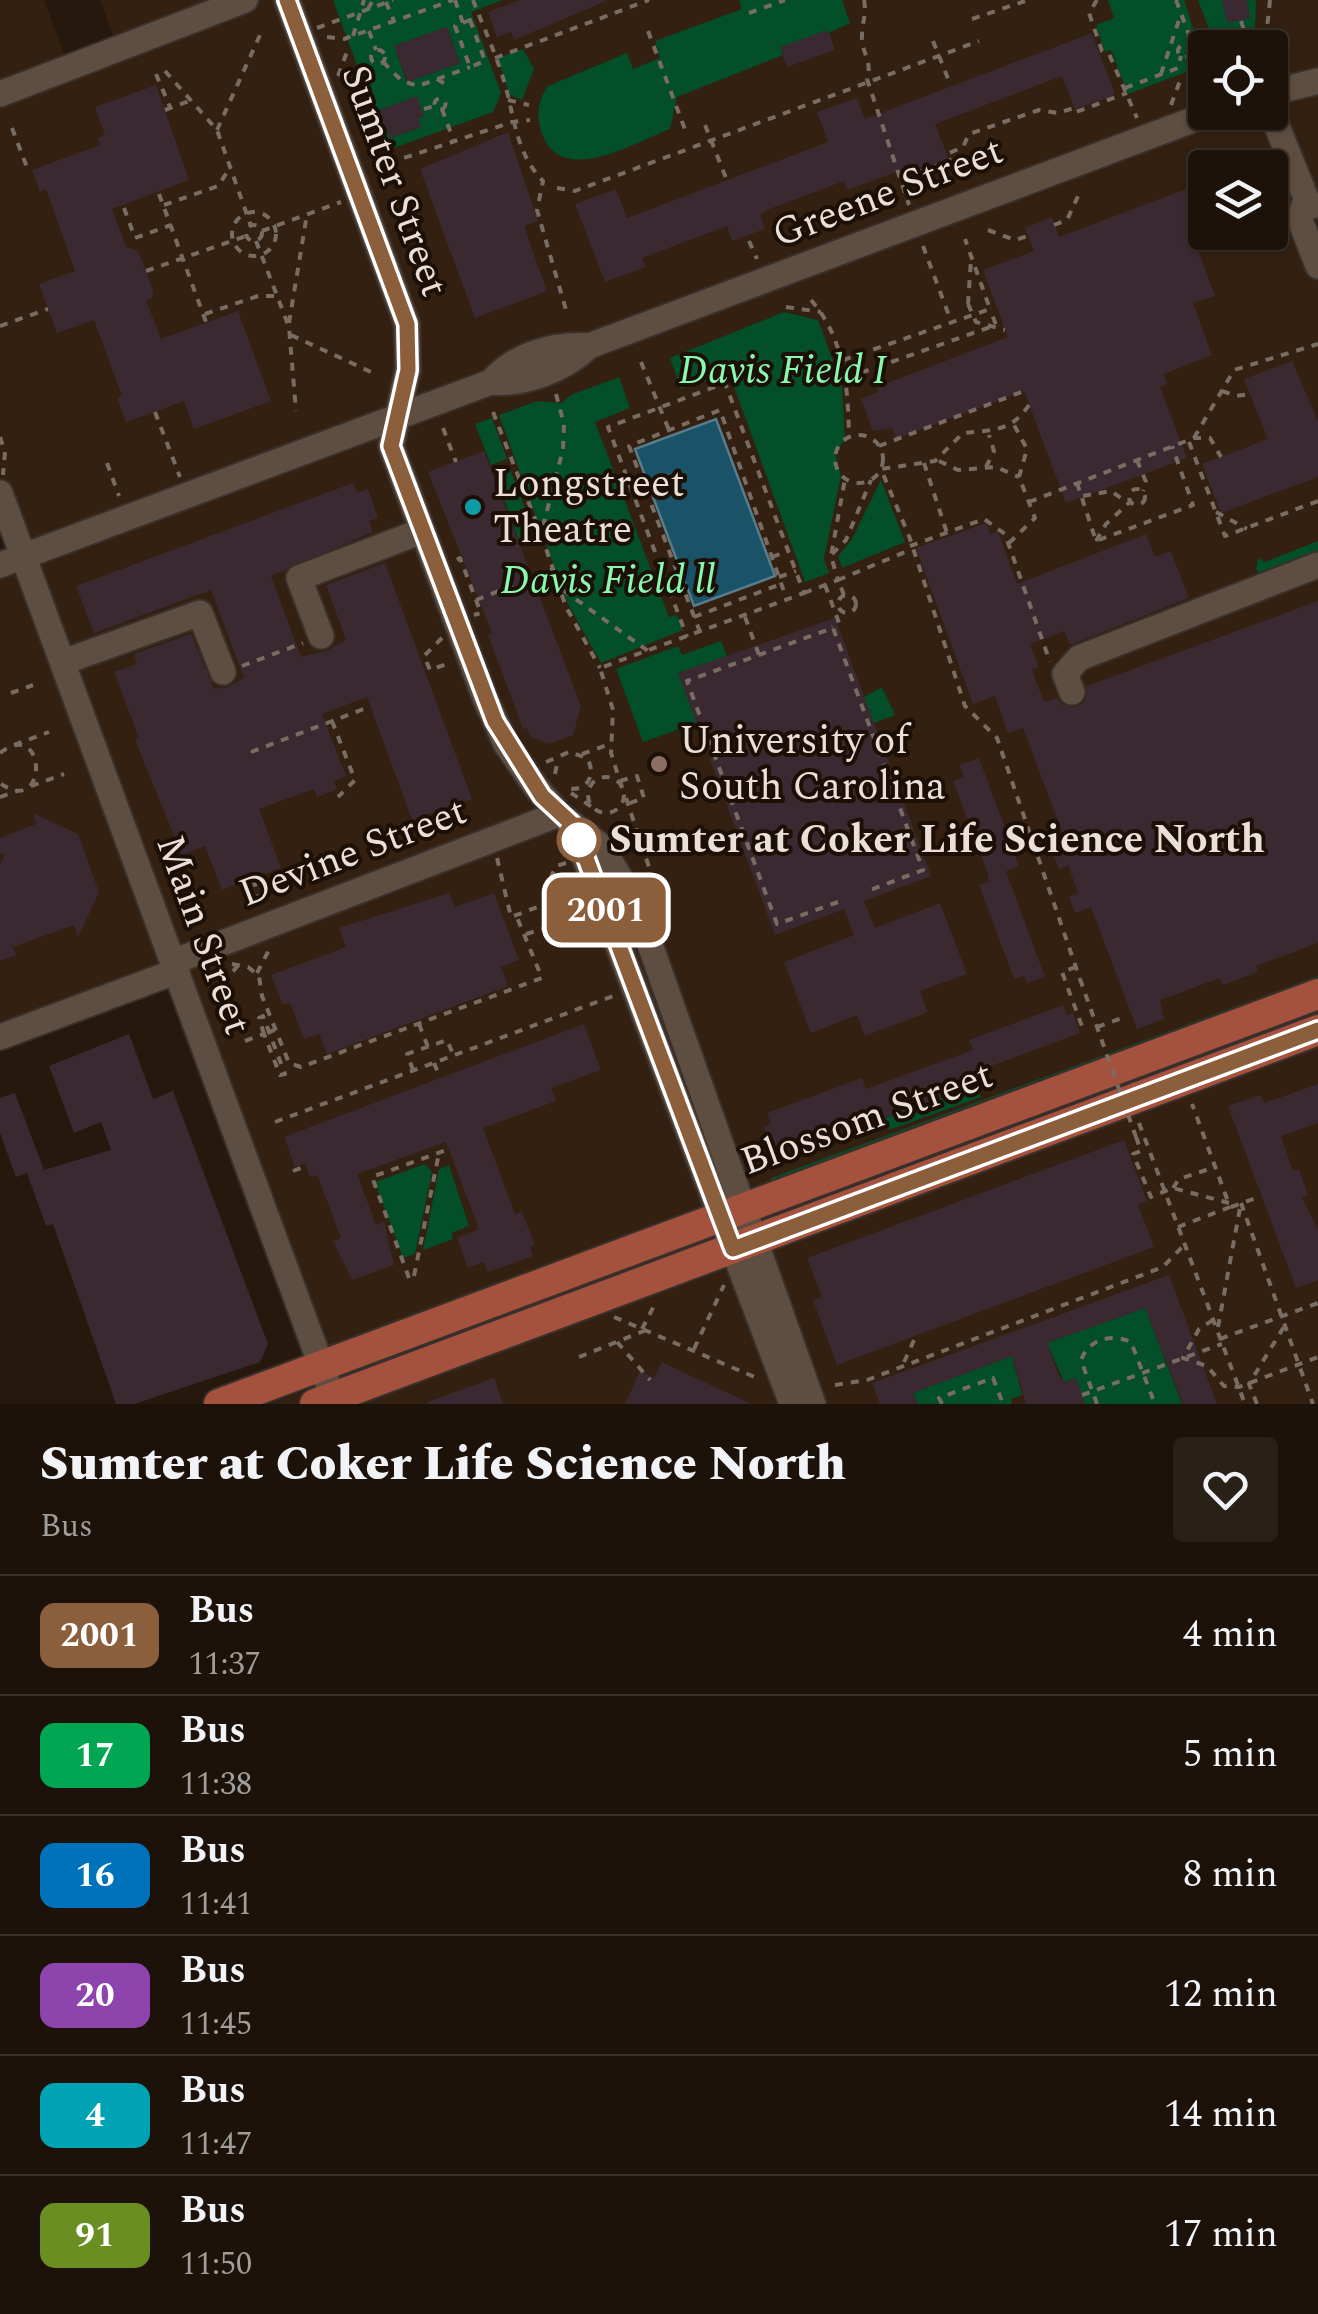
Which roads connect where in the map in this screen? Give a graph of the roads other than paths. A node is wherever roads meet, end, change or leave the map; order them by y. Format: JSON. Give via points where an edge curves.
{"nodes":[{"id":1,"x":245,"y":0,"type":"edge"},
{"id":2,"x":287,"y":0,"type":"edge"},
{"id":3,"x":1318,"y":80,"type":"edge"},
{"id":4,"x":1288,"y":88,"type":"edge"},
{"id":5,"x":0,"y":94,"type":"edge"},
{"id":6,"x":1188,"y":122,"type":"edge"},
{"id":7,"x":1280,"y":130,"type":"edge"},
{"id":8,"x":1313,"y":204,"type":"edge"},
{"id":9,"x":1318,"y":266,"type":"edge"},
{"id":10,"x":397,"y":417,"type":"junction"},
{"id":11,"x":0,"y":494,"type":"edge"},
{"id":12,"x":422,"y":531,"type":"junction"},
{"id":13,"x":12,"y":561,"type":"edge"},
{"id":14,"x":1318,"y":565,"type":"edge"},
{"id":15,"x":321,"y":636,"type":"road end"},
{"id":16,"x":62,"y":662,"type":"junction"},
{"id":17,"x":224,"y":672,"type":"road end"},
{"id":18,"x":1072,"y":692,"type":"dead end"},
{"id":19,"x":568,"y":811,"type":"junction"},
{"id":20,"x":175,"y":967,"type":"junction"},
{"id":21,"x":1318,"y":994,"type":"edge"},
{"id":22,"x":1318,"y":1030,"type":"edge"},
{"id":23,"x":0,"y":1037,"type":"edge"},
{"id":24,"x":732,"y":1212,"type":"junction"},
{"id":25,"x":744,"y":1244,"type":"junction"},
{"id":26,"x":321,"y":1365,"type":"junction"},
{"id":27,"x":328,"y":1402,"type":"edge"},
{"id":28,"x":219,"y":1404,"type":"edge"},
{"id":29,"x":792,"y":1404,"type":"edge"},
{"id":30,"x":813,"y":1404,"type":"edge"}],
"edges":[{"from":1,"to":5,"type":"street"},
{"from":2,"to":10,"type":"street","name":"Sumter Street","via":[[407,324],[408,370]]},
{"from":3,"to":4,"type":"street"},
{"from":6,"to":10,"type":"street","name":"Greene Street","via":[[588,346],[573,362],[512,384],[491,382]]},
{"from":7,"to":8,"type":"street"},
{"from":8,"to":9,"type":"street","via":[[1300,220]]},
{"from":10,"to":12,"type":"street","name":"Sumter Street","via":[[391,446]]},
{"from":10,"to":13,"type":"street","name":"Greene Street"},
{"from":11,"to":13,"type":"street","name":"Main Street"},
{"from":12,"to":15,"type":"street","via":[[299,578]]},
{"from":12,"to":19,"type":"street","name":"Sumter Street","via":[[495,721],[520,766]]},
{"from":13,"to":16,"type":"street","name":"Main Street"},
{"from":14,"to":18,"type":"street","via":[[1079,658],[1065,674]]},
{"from":16,"to":17,"type":"street","via":[[200,613]]},
{"from":16,"to":20,"type":"street","name":"Main Street"},
{"from":19,"to":20,"type":"street","name":"Devine Street"},
{"from":19,"to":24,"type":"street","name":"Sumter Street"},
{"from":19,"to":24,"type":"street","name":"Sumter Street","via":[[601,846],[636,904]]},
{"from":20,"to":23,"type":"street","name":"Devine Street"},
{"from":20,"to":26,"type":"street","name":"Main Street"},
{"from":21,"to":24,"type":"main road","name":"Blossom Street"},
{"from":22,"to":25,"type":"main road","name":"Blossom Street"},
{"from":24,"to":25,"type":"street","name":"Sumter Street"},
{"from":24,"to":26,"type":"main road","name":"Blossom Street"},
{"from":25,"to":27,"type":"main road","name":"Blossom Street"},
{"from":25,"to":29,"type":"street","name":"Sumter Street"},
{"from":25,"to":30,"type":"street","name":"Sumter Street"},
{"from":26,"to":27,"type":"street","name":"Main Street"},
{"from":26,"to":28,"type":"main road","name":"Blossom Street"}]}
